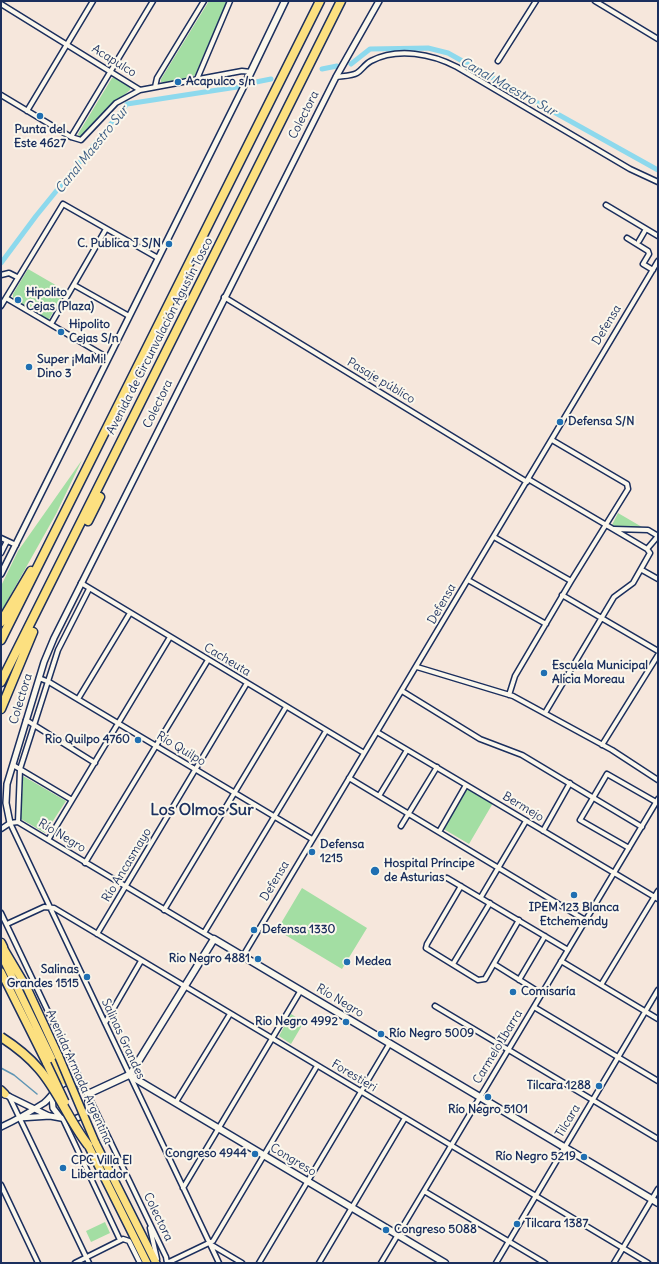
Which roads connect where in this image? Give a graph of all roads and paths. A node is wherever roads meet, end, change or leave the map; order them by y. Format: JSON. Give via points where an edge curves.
{"nodes":[{"id":1,"x":93,"y":1,"type":"edge"},
{"id":2,"x":204,"y":1,"type":"edge"},
{"id":3,"x":230,"y":1,"type":"edge"},
{"id":4,"x":284,"y":1,"type":"edge"},
{"id":5,"x":318,"y":1,"type":"edge"},
{"id":6,"x":342,"y":1,"type":"edge"},
{"id":7,"x":379,"y":1,"type":"edge"},
{"id":8,"x":536,"y":1,"type":"edge"},
{"id":9,"x":595,"y":1,"type":"edge"},
{"id":10,"x":151,"y":2,"type":"edge"},
{"id":11,"x":1,"y":4,"type":"edge"},
{"id":12,"x":658,"y":39,"type":"edge"},
{"id":13,"x":67,"y":44,"type":"junction"},
{"id":14,"x":498,"y":61,"type":"dead end"},
{"id":15,"x":112,"y":71,"type":"junction"},
{"id":16,"x":251,"y":72,"type":"junction"},
{"id":17,"x":336,"y":77,"type":"junction"},
{"id":18,"x":248,"y":78,"type":"joint"},
{"id":19,"x":197,"y":79,"type":"junction"},
{"id":20,"x":155,"y":87,"type":"junction"},
{"id":21,"x":140,"y":90,"type":"junction"},
{"id":22,"x":1,"y":95,"type":"edge"},
{"id":23,"x":27,"y":111,"type":"junction"},
{"id":24,"x":71,"y":138,"type":"junction"},
{"id":25,"x":658,"y":182,"type":"edge"},
{"id":26,"x":606,"y":205,"type":"dead end"},
{"id":27,"x":106,"y":229,"type":"junction"},
{"id":28,"x":646,"y":229,"type":"junction"},
{"id":29,"x":658,"y":236,"type":"edge"},
{"id":30,"x":626,"y":238,"type":"dead end"},
{"id":31,"x":639,"y":241,"type":"dead end"},
{"id":32,"x":158,"y":258,"type":"junction"},
{"id":33,"x":658,"y":261,"type":"edge"},
{"id":34,"x":653,"y":270,"type":"junction"},
{"id":35,"x":1,"y":275,"type":"edge"},
{"id":36,"x":17,"y":277,"type":"junction"},
{"id":37,"x":74,"y":285,"type":"junction"},
{"id":38,"x":224,"y":297,"type":"junction"},
{"id":39,"x":6,"y":298,"type":"junction"},
{"id":40,"x":1,"y":306,"type":"edge"},
{"id":41,"x":129,"y":316,"type":"junction"},
{"id":42,"x":51,"y":324,"type":"junction"},
{"id":43,"x":108,"y":358,"type":"junction"},
{"id":44,"x":552,"y":440,"type":"junction"},
{"id":45,"x":118,"y":448,"type":"junction"},
{"id":46,"x":528,"y":480,"type":"junction"},
{"id":47,"x":606,"y":525,"type":"junction"},
{"id":48,"x":614,"y":529,"type":"junction"},
{"id":49,"x":658,"y":536,"type":"edge"},
{"id":50,"x":494,"y":537,"type":"junction"},
{"id":51,"x":1,"y":538,"type":"edge"},
{"id":52,"x":7,"y":541,"type":"junction"},
{"id":53,"x":16,"y":545,"type":"junction"},
{"id":54,"x":647,"y":549,"type":"junction"},
{"id":55,"x":45,"y":551,"type":"junction"},
{"id":56,"x":1,"y":554,"type":"edge"},
{"id":57,"x":642,"y":570,"type":"junction"},
{"id":58,"x":1,"y":574,"type":"edge"},
{"id":59,"x":468,"y":580,"type":"junction"},
{"id":60,"x":658,"y":580,"type":"edge"},
{"id":61,"x":571,"y":581,"type":"junction"},
{"id":62,"x":81,"y":583,"type":"junction"},
{"id":63,"x":89,"y":589,"type":"junction"},
{"id":64,"x":562,"y":595,"type":"junction"},
{"id":65,"x":130,"y":613,"type":"junction"},
{"id":66,"x":601,"y":618,"type":"junction"},
{"id":67,"x":1,"y":622,"type":"edge"},
{"id":68,"x":546,"y":624,"type":"junction"},
{"id":69,"x":170,"y":637,"type":"junction"},
{"id":70,"x":1,"y":640,"type":"edge"},
{"id":71,"x":658,"y":651,"type":"edge"},
{"id":72,"x":658,"y":655,"type":"edge"},
{"id":73,"x":208,"y":660,"type":"junction"},
{"id":74,"x":417,"y":667,"type":"junction"},
{"id":75,"x":39,"y":678,"type":"junction"},
{"id":76,"x":1,"y":682,"type":"edge"},
{"id":77,"x":49,"y":682,"type":"junction"},
{"id":78,"x":247,"y":683,"type":"junction"},
{"id":79,"x":402,"y":691,"type":"junction"},
{"id":80,"x":509,"y":695,"type":"junction"},
{"id":81,"x":78,"y":699,"type":"junction"},
{"id":82,"x":286,"y":707,"type":"junction"},
{"id":83,"x":1,"y":708,"type":"edge"},
{"id":84,"x":545,"y":713,"type":"junction"},
{"id":85,"x":26,"y":720,"type":"junction"},
{"id":86,"x":118,"y":723,"type":"junction"},
{"id":87,"x":34,"y":725,"type":"junction"},
{"id":88,"x":326,"y":731,"type":"junction"},
{"id":89,"x":377,"y":732,"type":"junction"},
{"id":90,"x":602,"y":745,"type":"junction"},
{"id":91,"x":156,"y":746,"type":"junction"},
{"id":92,"x":407,"y":750,"type":"junction"},
{"id":93,"x":364,"y":754,"type":"junction"},
{"id":94,"x":95,"y":762,"type":"junction"},
{"id":95,"x":13,"y":765,"type":"junction"},
{"id":96,"x":437,"y":767,"type":"junction"},
{"id":97,"x":20,"y":769,"type":"junction"},
{"id":98,"x":195,"y":769,"type":"junction"},
{"id":99,"x":349,"y":778,"type":"junction"},
{"id":100,"x":658,"y":780,"type":"edge"},
{"id":101,"x":570,"y":784,"type":"junction"},
{"id":102,"x":466,"y":785,"type":"junction"},
{"id":103,"x":234,"y":793,"type":"junction"},
{"id":104,"x":379,"y":796,"type":"junction"},
{"id":105,"x":594,"y":798,"type":"junction"},
{"id":106,"x":72,"y":800,"type":"junction"},
{"id":107,"x":657,"y":801,"type":"edge"},
{"id":108,"x":408,"y":814,"type":"junction"},
{"id":109,"x":274,"y":817,"type":"junction"},
{"id":110,"x":526,"y":820,"type":"junction"},
{"id":111,"x":18,"y":822,"type":"junction"},
{"id":112,"x":10,"y":823,"type":"junction"},
{"id":113,"x":401,"y":826,"type":"dead end"},
{"id":114,"x":642,"y":826,"type":"junction"},
{"id":115,"x":1,"y":829,"type":"edge"},
{"id":116,"x":543,"y":831,"type":"junction"},
{"id":117,"x":439,"y":832,"type":"junction"},
{"id":118,"x":312,"y":839,"type":"junction"},
{"id":119,"x":48,"y":840,"type":"junction"},
{"id":120,"x":629,"y":848,"type":"junction"},
{"id":121,"x":85,"y":863,"type":"junction"},
{"id":122,"x":498,"y":868,"type":"junction"},
{"id":123,"x":614,"y":873,"type":"junction"},
{"id":124,"x":447,"y":878,"type":"dead end"},
{"id":125,"x":461,"y":886,"type":"junction"},
{"id":126,"x":126,"y":887,"type":"junction"},
{"id":127,"x":658,"y":891,"type":"edge"},
{"id":128,"x":481,"y":896,"type":"junction"},
{"id":129,"x":656,"y":898,"type":"edge"},
{"id":130,"x":490,"y":903,"type":"junction"},
{"id":131,"x":50,"y":907,"type":"junction"},
{"id":132,"x":164,"y":910,"type":"junction"},
{"id":133,"x":1,"y":912,"type":"edge"},
{"id":134,"x":520,"y":920,"type":"junction"},
{"id":135,"x":586,"y":920,"type":"junction"},
{"id":136,"x":6,"y":924,"type":"junction"},
{"id":137,"x":204,"y":933,"type":"junction"},
{"id":138,"x":97,"y":934,"type":"junction"},
{"id":139,"x":545,"y":936,"type":"junction"},
{"id":140,"x":214,"y":939,"type":"junction"},
{"id":141,"x":1,"y":947,"type":"edge"},
{"id":142,"x":568,"y":950,"type":"junction"},
{"id":143,"x":243,"y":956,"type":"junction"},
{"id":144,"x":141,"y":961,"type":"junction"},
{"id":145,"x":561,"y":961,"type":"junction"},
{"id":146,"x":454,"y":964,"type":"junction"},
{"id":147,"x":494,"y":964,"type":"junction"},
{"id":148,"x":1,"y":972,"type":"edge"},
{"id":149,"x":519,"y":980,"type":"junction"},
{"id":150,"x":601,"y":985,"type":"junction"},
{"id":151,"x":184,"y":987,"type":"junction"},
{"id":152,"x":301,"y":990,"type":"junction"},
{"id":153,"x":658,"y":990,"type":"edge"},
{"id":154,"x":542,"y":994,"type":"junction"},
{"id":155,"x":435,"y":1006,"type":"dead end"},
{"id":156,"x":534,"y":1007,"type":"junction"},
{"id":157,"x":645,"y":1012,"type":"junction"},
{"id":158,"x":230,"y":1014,"type":"junction"},
{"id":159,"x":658,"y":1019,"type":"edge"},
{"id":160,"x":105,"y":1023,"type":"junction"},
{"id":161,"x":1,"y":1037,"type":"edge"},
{"id":162,"x":272,"y":1039,"type":"junction"},
{"id":163,"x":390,"y":1043,"type":"junction"},
{"id":164,"x":508,"y":1049,"type":"junction"},
{"id":165,"x":618,"y":1057,"type":"junction"},
{"id":166,"x":317,"y":1066,"type":"junction"},
{"id":167,"x":129,"y":1075,"type":"junction"},
{"id":168,"x":658,"y":1081,"type":"edge"},
{"id":169,"x":67,"y":1082,"type":"junction"},
{"id":170,"x":86,"y":1092,"type":"junction"},
{"id":171,"x":361,"y":1092,"type":"junction"},
{"id":172,"x":4,"y":1093,"type":"edge"},
{"id":173,"x":52,"y":1096,"type":"junction"},
{"id":174,"x":480,"y":1097,"type":"junction"},
{"id":175,"x":593,"y":1100,"type":"junction"},
{"id":176,"x":176,"y":1102,"type":"junction"},
{"id":177,"x":33,"y":1109,"type":"junction"},
{"id":178,"x":50,"y":1116,"type":"junction"},
{"id":179,"x":19,"y":1118,"type":"junction"},
{"id":180,"x":62,"y":1118,"type":"junction"},
{"id":181,"x":405,"y":1118,"type":"junction"},
{"id":182,"x":1,"y":1127,"type":"edge"},
{"id":183,"x":219,"y":1128,"type":"junction"},
{"id":184,"x":658,"y":1139,"type":"edge"},
{"id":185,"x":92,"y":1143,"type":"junction"},
{"id":186,"x":451,"y":1146,"type":"junction"},
{"id":187,"x":564,"y":1147,"type":"junction"},
{"id":188,"x":264,"y":1155,"type":"junction"},
{"id":189,"x":308,"y":1182,"type":"junction"},
{"id":190,"x":1,"y":1185,"type":"edge"},
{"id":191,"x":183,"y":1188,"type":"junction"},
{"id":192,"x":658,"y":1189,"type":"edge"},
{"id":193,"x":424,"y":1191,"type":"junction"},
{"id":194,"x":536,"y":1196,"type":"junction"},
{"id":195,"x":652,"y":1199,"type":"junction"},
{"id":196,"x":658,"y":1203,"type":"edge"},
{"id":197,"x":352,"y":1208,"type":"junction"},
{"id":198,"x":148,"y":1222,"type":"junction"},
{"id":199,"x":398,"y":1235,"type":"junction"},
{"id":200,"x":120,"y":1240,"type":"junction"},
{"id":201,"x":508,"y":1241,"type":"junction"},
{"id":202,"x":209,"y":1244,"type":"junction"},
{"id":203,"x":623,"y":1248,"type":"junction"},
{"id":204,"x":87,"y":1257,"type":"junction"},
{"id":205,"x":436,"y":1261,"type":"edge"},
{"id":206,"x":38,"y":1263,"type":"edge"},
{"id":207,"x":75,"y":1263,"type":"edge"},
{"id":208,"x":89,"y":1263,"type":"edge"},
{"id":209,"x":140,"y":1263,"type":"edge"},
{"id":210,"x":147,"y":1263,"type":"edge"},
{"id":211,"x":157,"y":1263,"type":"edge"},
{"id":212,"x":167,"y":1263,"type":"edge"},
{"id":213,"x":219,"y":1263,"type":"edge"},
{"id":214,"x":242,"y":1263,"type":"edge"},
{"id":215,"x":259,"y":1263,"type":"edge"},
{"id":216,"x":319,"y":1263,"type":"edge"},
{"id":217,"x":380,"y":1263,"type":"edge"},
{"id":218,"x":445,"y":1263,"type":"edge"},
{"id":219,"x":496,"y":1263,"type":"edge"},
{"id":220,"x":545,"y":1263,"type":"edge"},
{"id":221,"x":614,"y":1263,"type":"edge"},
{"id":222,"x":648,"y":1263,"type":"edge"}],
"edges":[{"from":1,"to":13,"type":"street"},
{"from":2,"to":20,"type":"street","via":[[157,78]]},
{"from":3,"to":19,"type":"street"},
{"from":4,"to":16,"type":"main road"},
{"from":5,"to":55,"type":"highway","name":"Avenida de Circunvalación Agustín Tosco"},
{"from":6,"to":45,"type":"highway","name":"Avenida de Circunvalación Agustín Tosco"},
{"from":7,"to":17,"type":"street","name":"Colectora"},
{"from":8,"to":14,"type":"street"},
{"from":9,"to":12,"type":"street"},
{"from":10,"to":15,"type":"street"},
{"from":11,"to":13,"type":"street","name":"Acapulco"},
{"from":13,"to":15,"type":"street","name":"Acapulco"},
{"from":13,"to":23,"type":"street"},
{"from":15,"to":21,"type":"street","name":"Acapulco"},
{"from":15,"to":24,"type":"street"},
{"from":16,"to":18,"type":"main road"},
{"from":16,"to":19,"type":"street","name":"Acapulco","via":[[242,71]]},
{"from":17,"to":25,"type":"street","via":[[355,74],[372,60],[394,54],[425,54],[437,57],[630,169]]},
{"from":17,"to":38,"type":"street","name":"Colectora"},
{"from":18,"to":32,"type":"street"},
{"from":19,"to":20,"type":"street","name":"Acapulco"},
{"from":20,"to":21,"type":"street","name":"Acapulco"},
{"from":21,"to":24,"type":"street","via":[[116,103],[85,137],[77,140]]},
{"from":22,"to":23,"type":"street"},
{"from":23,"to":24,"type":"street"},
{"from":26,"to":28,"type":"street"},
{"from":27,"to":32,"type":"street"},
{"from":27,"to":36,"type":"street","via":[[63,204]]},
{"from":27,"to":37,"type":"street"},
{"from":28,"to":29,"type":"street"},
{"from":28,"to":31,"type":"street"},
{"from":30,"to":34,"type":"street","via":[[648,251],[649,254],[643,264]]},
{"from":32,"to":41,"type":"street"},
{"from":33,"to":34,"type":"street","name":"Defensa"},
{"from":34,"to":44,"type":"street","name":"Defensa"},
{"from":35,"to":36,"type":"street","via":[[9,273]]},
{"from":36,"to":39,"type":"street"},
{"from":37,"to":41,"type":"street"},
{"from":37,"to":42,"type":"street"},
{"from":38,"to":46,"type":"street","name":"Pasaje público"},
{"from":38,"to":62,"type":"street","name":"Colectora"},
{"from":39,"to":40,"type":"street"},
{"from":39,"to":42,"type":"street"},
{"from":41,"to":43,"type":"street"},
{"from":42,"to":43,"type":"street"},
{"from":43,"to":53,"type":"street"},
{"from":44,"to":46,"type":"street","name":"Defensa"},
{"from":44,"to":47,"type":"street","via":[[629,486]]},
{"from":45,"to":76,"type":"highway","name":"Avenida de Circunvalación Agustín Tosco"},
{"from":45,"to":83,"type":"highway","via":[[104,487],[30,638]]},
{"from":46,"to":47,"type":"street","name":"Pasaje público"},
{"from":46,"to":50,"type":"street","name":"Defensa"},
{"from":47,"to":48,"type":"street","name":"Pasaje público"},
{"from":47,"to":61,"type":"street"},
{"from":48,"to":49,"type":"street","via":[[648,530]]},
{"from":48,"to":54,"type":"street","name":"Pasaje público"},
{"from":49,"to":54,"type":"street"},
{"from":50,"to":59,"type":"street","name":"Defensa"},
{"from":50,"to":61,"type":"street"},
{"from":51,"to":52,"type":"street"},
{"from":52,"to":53,"type":"street"},
{"from":52,"to":56,"type":"street"},
{"from":53,"to":58,"type":"street"},
{"from":54,"to":57,"type":"street","via":[[650,553]]},
{"from":55,"to":67,"type":"highway","via":[[24,580]]},
{"from":55,"to":70,"type":"highway","name":"Avenida de Circunvalación Agustín Tosco"},
{"from":57,"to":60,"type":"street"},
{"from":57,"to":66,"type":"street","via":[[629,587],[615,594]]},
{"from":59,"to":68,"type":"street"},
{"from":59,"to":74,"type":"street","name":"Defensa"},
{"from":61,"to":64,"type":"street"},
{"from":62,"to":63,"type":"street","name":"Cacheuta"},
{"from":62,"to":75,"type":"street","name":"Colectora","via":[[54,638]]},
{"from":63,"to":65,"type":"street","name":"Cacheuta"},
{"from":63,"to":77,"type":"street","via":[[63,640]]},
{"from":64,"to":66,"type":"street"},
{"from":64,"to":68,"type":"street"},
{"from":65,"to":69,"type":"street","name":"Cacheuta"},
{"from":65,"to":81,"type":"street"},
{"from":66,"to":71,"type":"street"},
{"from":66,"to":84,"type":"street"},
{"from":68,"to":80,"type":"street","via":[[515,676]]},
{"from":69,"to":73,"type":"street","name":"Cacheuta"},
{"from":69,"to":86,"type":"street"},
{"from":72,"to":90,"type":"street"},
{"from":73,"to":78,"type":"street","name":"Cacheuta"},
{"from":73,"to":91,"type":"street"},
{"from":74,"to":79,"type":"street","name":"Defensa"},
{"from":74,"to":80,"type":"street"},
{"from":75,"to":77,"type":"street","name":"Río Quilpo"},
{"from":75,"to":85,"type":"street","name":"Colectora"},
{"from":77,"to":81,"type":"street","name":"Río Quilpo"},
{"from":77,"to":87,"type":"street"},
{"from":78,"to":82,"type":"street","name":"Cacheuta"},
{"from":78,"to":98,"type":"street","name":"Río Ancasmayo"},
{"from":79,"to":89,"type":"street","name":"Defensa"},
{"from":79,"to":101,"type":"street","via":[[480,739],[522,755]]},
{"from":80,"to":84,"type":"street"},
{"from":81,"to":86,"type":"street","name":"Río Quilpo"},
{"from":82,"to":88,"type":"street","name":"Cacheuta"},
{"from":82,"to":103,"type":"street"},
{"from":84,"to":90,"type":"street"},
{"from":85,"to":87,"type":"street"},
{"from":85,"to":95,"type":"street","name":"Colectora"},
{"from":86,"to":91,"type":"street","name":"Río Quilpo"},
{"from":86,"to":94,"type":"street"},
{"from":87,"to":94,"type":"street"},
{"from":87,"to":97,"type":"street"},
{"from":88,"to":93,"type":"street","name":"Cacheuta"},
{"from":88,"to":109,"type":"street"},
{"from":89,"to":92,"type":"street","name":"Bermejo"},
{"from":89,"to":93,"type":"street","name":"Defensa"},
{"from":90,"to":100,"type":"street"},
{"from":91,"to":98,"type":"street","name":"Río Quilpo"},
{"from":91,"to":121,"type":"street"},
{"from":92,"to":96,"type":"street","name":"Bermejo"},
{"from":92,"to":104,"type":"street"},
{"from":93,"to":99,"type":"street","name":"Defensa"},
{"from":94,"to":106,"type":"street"},
{"from":95,"to":97,"type":"street"},
{"from":95,"to":112,"type":"street","name":"Colectora","via":[[6,797]]},
{"from":96,"to":102,"type":"street","name":"Bermejo"},
{"from":96,"to":108,"type":"street"},
{"from":97,"to":106,"type":"street"},
{"from":97,"to":111,"type":"street"},
{"from":98,"to":103,"type":"street","name":"Río Quilpo"},
{"from":98,"to":126,"type":"street","name":"Río Ancasmayo"},
{"from":99,"to":104,"type":"street"},
{"from":99,"to":118,"type":"street","name":"Defensa"},
{"from":101,"to":105,"type":"street"},
{"from":101,"to":116,"type":"street"},
{"from":102,"to":110,"type":"street","name":"Bermejo"},
{"from":102,"to":117,"type":"street"},
{"from":103,"to":109,"type":"street","name":"Río Quilpo"},
{"from":103,"to":132,"type":"street"},
{"from":104,"to":108,"type":"street"},
{"from":105,"to":107,"type":"street","via":[[607,774]]},
{"from":105,"to":114,"type":"street"},
{"from":105,"to":120,"type":"street","via":[[580,820]]},
{"from":106,"to":119,"type":"street"},
{"from":107,"to":114,"type":"street","name":"Carmelo Ibarra"},
{"from":108,"to":113,"type":"street"},
{"from":108,"to":117,"type":"street"},
{"from":109,"to":118,"type":"street","name":"Río Quilpo"},
{"from":109,"to":137,"type":"street"},
{"from":110,"to":116,"type":"street","name":"Bermejo"},
{"from":110,"to":122,"type":"street"},
{"from":111,"to":112,"type":"street"},
{"from":111,"to":119,"type":"street","name":"Río Negro"},
{"from":112,"to":115,"type":"street"},
{"from":112,"to":131,"type":"street","name":"Salinas Grandes"},
{"from":114,"to":120,"type":"street","name":"Carmelo Ibarra"},
{"from":116,"to":123,"type":"street","name":"Bermejo"},
{"from":117,"to":122,"type":"street"},
{"from":118,"to":143,"type":"street","name":"Defensa"},
{"from":119,"to":121,"type":"street","name":"Río Negro"},
{"from":120,"to":123,"type":"street","name":"Carmelo Ibarra"},
{"from":121,"to":126,"type":"street","name":"Río Negro"},
{"from":122,"to":128,"type":"street"},
{"from":122,"to":135,"type":"street"},
{"from":123,"to":129,"type":"street","name":"Bermejo"},
{"from":123,"to":135,"type":"street","name":"Carmelo Ibarra"},
{"from":124,"to":125,"type":"street"},
{"from":125,"to":128,"type":"street"},
{"from":125,"to":146,"type":"street","via":[[426,946],[428,950]]},
{"from":126,"to":132,"type":"street","name":"Río Negro"},
{"from":126,"to":138,"type":"street","name":"Río Ancasmayo"},
{"from":127,"to":129,"type":"street"},
{"from":128,"to":130,"type":"street"},
{"from":129,"to":150,"type":"street"},
{"from":130,"to":134,"type":"street"},
{"from":130,"to":146,"type":"street"},
{"from":131,"to":136,"type":"street"},
{"from":131,"to":138,"type":"street","name":"Forestieri"},
{"from":131,"to":160,"type":"street","name":"Salinas Grandes"},
{"from":132,"to":137,"type":"street","name":"Río Negro"},
{"from":133,"to":136,"type":"street","name":"Colectora"},
{"from":134,"to":139,"type":"street"},
{"from":134,"to":147,"type":"street"},
{"from":135,"to":142,"type":"street","name":"Carmelo Ibarra"},
{"from":136,"to":170,"type":"street","name":"Colectora"},
{"from":137,"to":140,"type":"street","name":"Río Negro"},
{"from":138,"to":144,"type":"street","name":"Forestieri"},
{"from":139,"to":142,"type":"street"},
{"from":139,"to":149,"type":"street"},
{"from":140,"to":143,"type":"main road","name":"Río Negro"},
{"from":140,"to":151,"type":"main road"},
{"from":141,"to":169,"type":"main road","via":[[62,1080]]},
{"from":141,"to":185,"type":"main road","name":"Avenida Armada Argentina","bridge":true,"via":[[27,988],[59,1057]]},
{"from":142,"to":145,"type":"street","name":"Carmelo Ibarra"},
{"from":143,"to":152,"type":"main road","name":"Río Negro"},
{"from":144,"to":151,"type":"street","name":"Forestieri"},
{"from":144,"to":160,"type":"street"},
{"from":145,"to":150,"type":"street"},
{"from":145,"to":154,"type":"street","name":"Carmelo Ibarra"},
{"from":146,"to":147,"type":"street","via":[[481,981]]},
{"from":147,"to":149,"type":"street"},
{"from":148,"to":185,"type":"main road","name":"Avenida Armada Argentina","bridge":true,"via":[[47,1064]]},
{"from":149,"to":154,"type":"street"},
{"from":150,"to":157,"type":"street"},
{"from":151,"to":158,"type":"street","name":"Forestieri"},
{"from":151,"to":167,"type":"main road"},
{"from":152,"to":162,"type":"street"},
{"from":152,"to":163,"type":"main road","name":"Río Negro"},
{"from":153,"to":157,"type":"street","name":"Tilcara"},
{"from":154,"to":156,"type":"street","name":"Carmelo Ibarra"},
{"from":155,"to":164,"type":"street"},
{"from":156,"to":164,"type":"street","name":"Carmelo Ibarra"},
{"from":156,"to":165,"type":"street"},
{"from":157,"to":159,"type":"street"},
{"from":157,"to":165,"type":"street","name":"Tilcara"},
{"from":158,"to":162,"type":"street","name":"Forestieri"},
{"from":158,"to":176,"type":"street"},
{"from":160,"to":167,"type":"street","name":"Salinas Grandes"},
{"from":161,"to":185,"type":"highway","bridge":true,"via":[[22,1051],[40,1070],[77,1131]]},
{"from":162,"to":166,"type":"street","name":"Forestieri"},
{"from":162,"to":183,"type":"street"},
{"from":163,"to":171,"type":"street"},
{"from":163,"to":174,"type":"main road","name":"Río Negro"},
{"from":164,"to":174,"type":"street","name":"Carmelo Ibarra"},
{"from":164,"to":175,"type":"street"},
{"from":165,"to":168,"type":"street"},
{"from":165,"to":175,"type":"street","name":"Tilcara"},
{"from":166,"to":171,"type":"street","name":"Forestieri"},
{"from":166,"to":188,"type":"street"},
{"from":167,"to":170,"type":"main road"},
{"from":167,"to":176,"type":"main road","name":"Congreso"},
{"from":167,"to":191,"type":"street","name":"Salinas Grandes"},
{"from":169,"to":170,"type":"street","via":[[79,1084]]},
{"from":169,"to":173,"type":"street"},
{"from":170,"to":180,"type":"street","via":[[88,1107],[82,1116],[72,1120]]},
{"from":170,"to":198,"type":"street","name":"Colectora"},
{"from":171,"to":181,"type":"street","name":"Forestieri"},
{"from":171,"to":189,"type":"street"},
{"from":172,"to":177,"type":"street"},
{"from":172,"to":179,"type":"street"},
{"from":173,"to":177,"type":"street"},
{"from":173,"to":180,"type":"street","via":[[53,1108]]},
{"from":174,"to":186,"type":"street","name":"Carmelo Ibarra"},
{"from":174,"to":187,"type":"main road","name":"Río Negro"},
{"from":175,"to":184,"type":"street"},
{"from":175,"to":187,"type":"street","name":"Tilcara"},
{"from":176,"to":183,"type":"main road","name":"Congreso"},
{"from":177,"to":178,"type":"street"},
{"from":177,"to":179,"type":"street"},
{"from":178,"to":179,"type":"street"},
{"from":178,"to":180,"type":"street"},
{"from":179,"to":182,"type":"street"},
{"from":179,"to":204,"type":"street"},
{"from":180,"to":200,"type":"street"},
{"from":181,"to":186,"type":"street","name":"Forestieri"},
{"from":181,"to":197,"type":"street"},
{"from":183,"to":188,"type":"main road","name":"Congreso"},
{"from":183,"to":191,"type":"street"},
{"from":185,"to":210,"type":"main road","name":"Avenida Armada Argentina"},
{"from":185,"to":211,"type":"main road","name":"Avenida Armada Argentina"},
{"from":186,"to":193,"type":"street","name":"Carmelo Ibarra"},
{"from":186,"to":194,"type":"street","name":"Forestieri"},
{"from":187,"to":194,"type":"street","name":"Tilcara"},
{"from":187,"to":195,"type":"main road","name":"Río Negro"},
{"from":188,"to":189,"type":"main road","name":"Congreso"},
{"from":188,"to":202,"type":"street"},
{"from":189,"to":197,"type":"main road","name":"Congreso"},
{"from":189,"to":215,"type":"street"},
{"from":190,"to":206,"type":"street"},
{"from":191,"to":202,"type":"street","name":"Salinas Grandes"},
{"from":192,"to":195,"type":"street"},
{"from":193,"to":199,"type":"street","name":"Carmelo Ibarra"},
{"from":193,"to":201,"type":"street"},
{"from":194,"to":201,"type":"street","name":"Tilcara"},
{"from":194,"to":203,"type":"street","name":"Forestieri"},
{"from":195,"to":196,"type":"main road","name":"Río Negro"},
{"from":195,"to":203,"type":"street"},
{"from":197,"to":199,"type":"main road","name":"Congreso"},
{"from":197,"to":216,"type":"street"},
{"from":198,"to":211,"type":"street"},
{"from":198,"to":212,"type":"street","name":"Colectora"},
{"from":199,"to":205,"type":"main road","name":"Congreso"},
{"from":199,"to":217,"type":"street","name":"Carmelo Ibarra"},
{"from":200,"to":204,"type":"street"},
{"from":200,"to":209,"type":"street","via":[[128,1240]]},
{"from":201,"to":219,"type":"street","name":"Tilcara"},
{"from":201,"to":220,"type":"street"},
{"from":202,"to":212,"type":"street"},
{"from":202,"to":213,"type":"street","name":"Salinas Grandes"},
{"from":202,"to":214,"type":"street"},
{"from":203,"to":221,"type":"street"},
{"from":203,"to":222,"type":"street","name":"Forestieri"},
{"from":204,"to":207,"type":"street"},
{"from":204,"to":208,"type":"street"},
{"from":205,"to":218,"type":"main road","name":"Congreso"}]}
